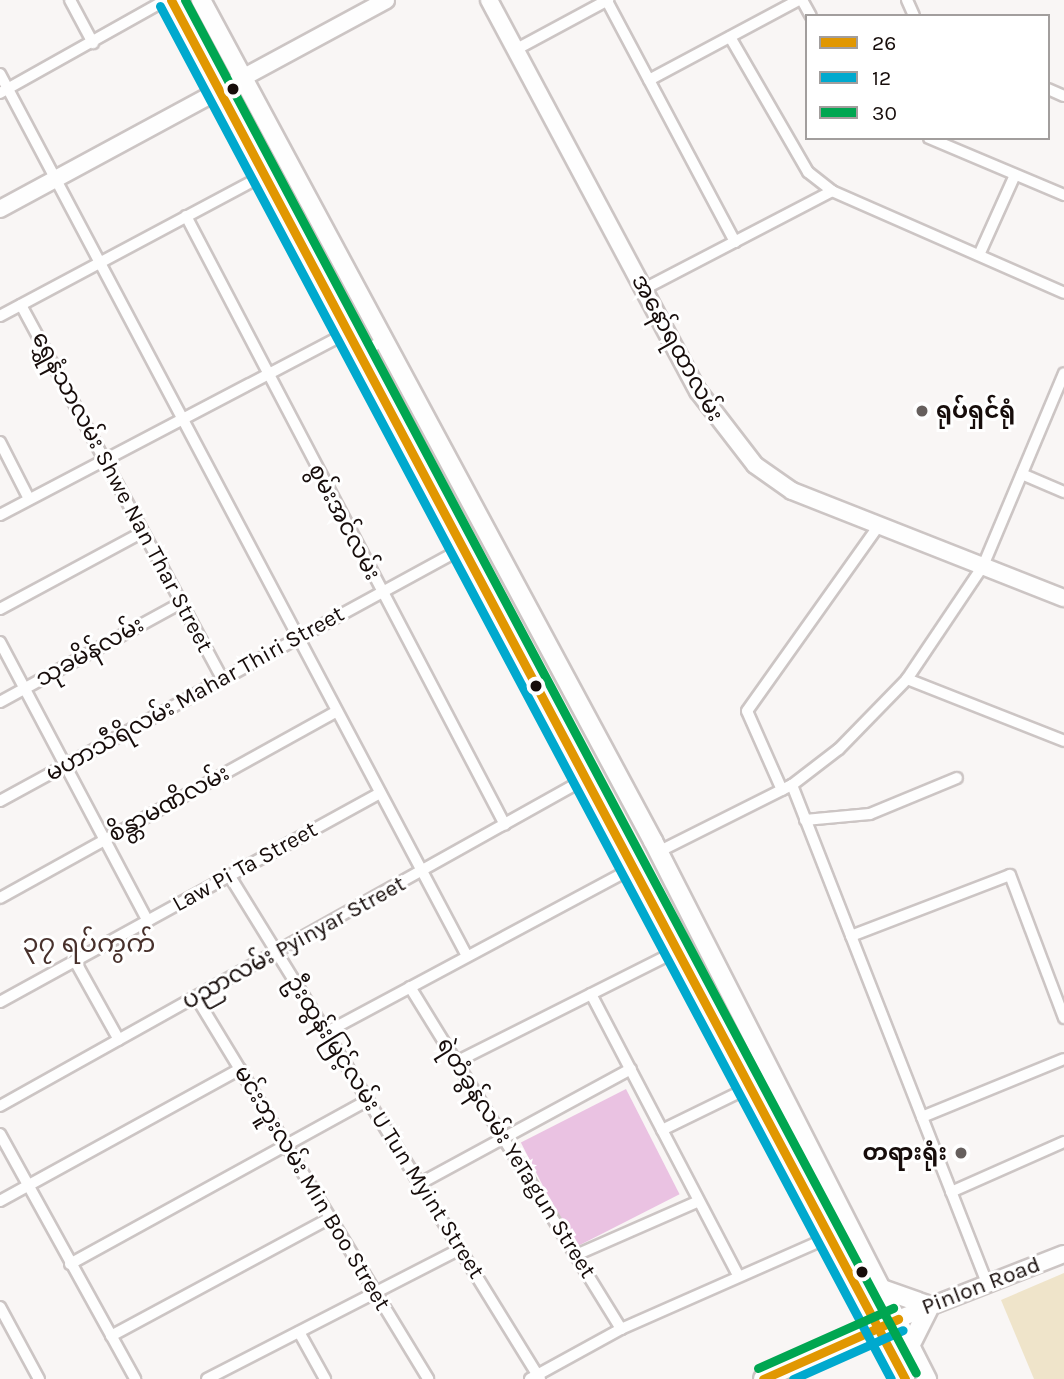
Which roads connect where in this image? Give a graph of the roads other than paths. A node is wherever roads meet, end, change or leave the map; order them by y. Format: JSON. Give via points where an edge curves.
{"nodes":[{"id":1,"x":70,"y":0,"type":"edge"},
{"id":2,"x":169,"y":0,"type":"edge"},
{"id":3,"x":201,"y":0,"type":"edge"},
{"id":4,"x":386,"y":0,"type":"edge"},
{"id":5,"x":489,"y":0,"type":"edge"},
{"id":6,"x":608,"y":0,"type":"edge"},
{"id":7,"x":800,"y":0,"type":"edge"},
{"id":8,"x":730,"y":37,"type":"junction"},
{"id":9,"x":93,"y":43,"type":"junction"},
{"id":10,"x":515,"y":50,"type":"junction"},
{"id":11,"x":0,"y":74,"type":"edge"},
{"id":12,"x":242,"y":76,"type":"junction"},
{"id":13,"x":649,"y":80,"type":"junction"},
{"id":14,"x":217,"y":88,"type":"junction"},
{"id":15,"x":4,"y":91,"type":"edge"},
{"id":16,"x":934,"y":140,"type":"edge"},
{"id":17,"x":264,"y":175,"type":"junction"},
{"id":18,"x":1016,"y":175,"type":"junction"},
{"id":19,"x":56,"y":179,"type":"junction"},
{"id":20,"x":832,"y":191,"type":"junction"},
{"id":21,"x":1064,"y":195,"type":"edge"},
{"id":22,"x":0,"y":209,"type":"edge"},
{"id":23,"x":187,"y":216,"type":"junction"},
{"id":24,"x":735,"y":242,"type":"junction"},
{"id":25,"x":979,"y":256,"type":"junction"},
{"id":26,"x":100,"y":262,"type":"junction"},
{"id":27,"x":644,"y":289,"type":"junction"},
{"id":28,"x":1064,"y":293,"type":"edge"},
{"id":29,"x":21,"y":305,"type":"junction"},
{"id":30,"x":0,"y":316,"type":"edge"},
{"id":31,"x":348,"y":332,"type":"junction"},
{"id":32,"x":384,"y":340,"type":"junction"},
{"id":33,"x":359,"y":353,"type":"junction"},
{"id":34,"x":267,"y":372,"type":"junction"},
{"id":35,"x":1064,"y":373,"type":"edge"},
{"id":36,"x":1061,"y":389,"type":"edge"},
{"id":37,"x":182,"y":417,"type":"junction"},
{"id":38,"x":0,"y":442,"type":"edge"},
{"id":39,"x":104,"y":459,"type":"junction"},
{"id":40,"x":1022,"y":474,"type":"junction"},
{"id":41,"x":1064,"y":492,"type":"edge"},
{"id":42,"x":29,"y":499,"type":"junction"},
{"id":43,"x":0,"y":515,"type":"edge"},
{"id":44,"x":878,"y":525,"type":"junction"},
{"id":45,"x":143,"y":532,"type":"junction"},
{"id":46,"x":463,"y":548,"type":"junction"},
{"id":47,"x":983,"y":566,"type":"junction"},
{"id":48,"x":381,"y":593,"type":"junction"},
{"id":49,"x":1064,"y":598,"type":"edge"},
{"id":50,"x":181,"y":603,"type":"junction"},
{"id":51,"x":0,"y":609,"type":"edge"},
{"id":52,"x":298,"y":638,"type":"junction"},
{"id":53,"x":0,"y":642,"type":"edge"},
{"id":54,"x":222,"y":679,"type":"junction"},
{"id":55,"x":906,"y":679,"type":"junction"},
{"id":56,"x":25,"y":689,"type":"junction"},
{"id":57,"x":0,"y":702,"type":"edge"},
{"id":58,"x":337,"y":711,"type":"junction"},
{"id":59,"x":597,"y":739,"type":"junction"},
{"id":60,"x":1064,"y":741,"type":"edge"},
{"id":61,"x":573,"y":752,"type":"junction"},
{"id":62,"x":65,"y":765,"type":"junction"},
{"id":63,"x":587,"y":778,"type":"junction"},
{"id":64,"x":957,"y":778,"type":"dead end"},
{"id":65,"x":787,"y":787,"type":"junction"},
{"id":66,"x":380,"y":793,"type":"junction"},
{"id":67,"x":0,"y":801,"type":"edge"},
{"id":68,"x":805,"y":820,"type":"junction"},
{"id":69,"x":505,"y":825,"type":"junction"},
{"id":70,"x":105,"y":839,"type":"junction"},
{"id":71,"x":659,"y":852,"type":"junction"},
{"id":72,"x":633,"y":868,"type":"junction"},
{"id":73,"x":423,"y":873,"type":"junction"},
{"id":74,"x":229,"y":875,"type":"junction"},
{"id":75,"x":0,"y":898,"type":"edge"},
{"id":76,"x":148,"y":921,"type":"junction"},
{"id":77,"x":851,"y":936,"type":"junction"},
{"id":78,"x":677,"y":951,"type":"junction"},
{"id":79,"x":277,"y":953,"type":"junction"},
{"id":80,"x":467,"y":956,"type":"junction"},
{"id":81,"x":75,"y":961,"type":"junction"},
{"id":82,"x":410,"y":987,"type":"junction"},
{"id":83,"x":591,"y":993,"type":"junction"},
{"id":84,"x":196,"y":997,"type":"junction"},
{"id":85,"x":0,"y":1002,"type":"edge"},
{"id":86,"x":1064,"y":1018,"type":"edge"},
{"id":87,"x":325,"y":1033,"type":"junction"},
{"id":88,"x":119,"y":1040,"type":"junction"},
{"id":89,"x":1064,"y":1059,"type":"edge"},
{"id":90,"x":456,"y":1062,"type":"junction"},
{"id":91,"x":240,"y":1069,"type":"junction"},
{"id":92,"x":631,"y":1069,"type":"junction"},
{"id":93,"x":750,"y":1087,"type":"junction"},
{"id":94,"x":368,"y":1100,"type":"junction"},
{"id":95,"x":0,"y":1106,"type":"edge"},
{"id":96,"x":922,"y":1117,"type":"junction"},
{"id":97,"x":663,"y":1130,"type":"junction"},
{"id":98,"x":0,"y":1134,"type":"edge"},
{"id":99,"x":503,"y":1138,"type":"junction"},
{"id":100,"x":1064,"y":1142,"type":"edge"},
{"id":101,"x":286,"y":1145,"type":"junction"},
{"id":102,"x":419,"y":1184,"type":"junction"},
{"id":103,"x":28,"y":1185,"type":"junction"},
{"id":104,"x":951,"y":1192,"type":"junction"},
{"id":105,"x":0,"y":1201,"type":"edge"},
{"id":106,"x":699,"y":1201,"type":"junction"},
{"id":107,"x":330,"y":1218,"type":"junction"},
{"id":108,"x":832,"y":1236,"type":"junction"},
{"id":109,"x":460,"y":1250,"type":"junction"},
{"id":110,"x":1064,"y":1254,"type":"edge"},
{"id":111,"x":576,"y":1255,"type":"junction"},
{"id":112,"x":70,"y":1264,"type":"junction"},
{"id":113,"x":738,"y":1275,"type":"junction"},
{"id":114,"x":987,"y":1283,"type":"junction"},
{"id":115,"x":880,"y":1287,"type":"junction"},
{"id":116,"x":376,"y":1293,"type":"junction"},
{"id":117,"x":863,"y":1294,"type":"junction"},
{"id":118,"x":930,"y":1306,"type":"junction"},
{"id":119,"x":0,"y":1307,"type":"edge"},
{"id":120,"x":898,"y":1320,"type":"junction"},
{"id":121,"x":879,"y":1327,"type":"junction"},
{"id":122,"x":621,"y":1329,"type":"junction"},
{"id":123,"x":299,"y":1332,"type":"junction"},
{"id":124,"x":111,"y":1336,"type":"junction"},
{"id":125,"x":848,"y":1341,"type":"junction"},
{"id":126,"x":911,"y":1344,"type":"junction"},
{"id":127,"x":892,"y":1352,"type":"junction"},
{"id":128,"x":224,"y":1375,"type":"edge"},
{"id":129,"x":536,"y":1378,"type":"edge"},
{"id":130,"x":39,"y":1379,"type":"edge"},
{"id":131,"x":135,"y":1379,"type":"edge"},
{"id":132,"x":207,"y":1379,"type":"edge"},
{"id":133,"x":325,"y":1379,"type":"edge"},
{"id":134,"x":428,"y":1379,"type":"edge"},
{"id":135,"x":763,"y":1379,"type":"edge"},
{"id":136,"x":905,"y":1379,"type":"edge"},
{"id":137,"x":927,"y":1379,"type":"edge"}],
"edges":[{"from":1,"to":9,"type":"street"},
{"from":2,"to":9,"type":"street"},
{"from":2,"to":14,"type":"main road"},
{"from":3,"to":12,"type":"main road"},
{"from":4,"to":12,"type":"main road"},
{"from":5,"to":10,"type":"main road","name":"အနော်ရထာလမ်း"},
{"from":6,"to":10,"type":"street"},
{"from":6,"to":13,"type":"street"},
{"from":7,"to":8,"type":"street"},
{"from":8,"to":13,"type":"street"},
{"from":8,"to":20,"type":"street","via":[[808,172]]},
{"from":9,"to":15,"type":"street"},
{"from":10,"to":27,"type":"main road","name":"အနော်ရထာလမ်း"},
{"from":11,"to":15,"type":"street"},
{"from":12,"to":14,"type":"main road"},
{"from":12,"to":32,"type":"main road"},
{"from":13,"to":24,"type":"street"},
{"from":14,"to":17,"type":"main road"},
{"from":14,"to":19,"type":"main road"},
{"from":15,"to":19,"type":"street"},
{"from":16,"to":18,"type":"street"},
{"from":17,"to":23,"type":"street"},
{"from":17,"to":31,"type":"main road"},
{"from":18,"to":21,"type":"street"},
{"from":18,"to":25,"type":"street"},
{"from":19,"to":22,"type":"main road"},
{"from":19,"to":26,"type":"street"},
{"from":20,"to":24,"type":"street"},
{"from":20,"to":25,"type":"street"},
{"from":23,"to":26,"type":"street"},
{"from":23,"to":34,"type":"street","name":"စွမ်းအင်လမ်း"},
{"from":24,"to":27,"type":"street"},
{"from":25,"to":28,"type":"street"},
{"from":26,"to":29,"type":"street"},
{"from":26,"to":37,"type":"street"},
{"from":27,"to":44,"type":"main road","name":"အနော်ရထာလမ်း","via":[[698,391],[755,465],[792,491]]},
{"from":29,"to":30,"type":"street"},
{"from":29,"to":39,"type":"street","name":"ရွှေနံသာလမ်း Shwe Nan Thar Street"},
{"from":31,"to":33,"type":"main road"},
{"from":31,"to":34,"type":"street"},
{"from":32,"to":33,"type":"street"},
{"from":32,"to":59,"type":"main road"},
{"from":33,"to":46,"type":"main road"},
{"from":34,"to":37,"type":"street"},
{"from":34,"to":48,"type":"street","name":"စွမ်းအင်လမ်း"},
{"from":35,"to":36,"type":"street"},
{"from":36,"to":40,"type":"street"},
{"from":37,"to":39,"type":"street"},
{"from":37,"to":52,"type":"street"},
{"from":38,"to":42,"type":"street"},
{"from":39,"to":42,"type":"street"},
{"from":39,"to":45,"type":"street","name":"ရွှေနံသာလမ်း Shwe Nan Thar Street"},
{"from":40,"to":41,"type":"street"},
{"from":40,"to":47,"type":"street"},
{"from":42,"to":43,"type":"street"},
{"from":44,"to":47,"type":"main road","name":"အနော်ရထာလမ်း"},
{"from":44,"to":65,"type":"street","via":[[747,711]]},
{"from":45,"to":50,"type":"street","name":"ရွှေနံသာလမ်း Shwe Nan Thar Street"},
{"from":45,"to":51,"type":"street"},
{"from":46,"to":48,"type":"street","name":"မဟာသီရိလမ်း Mahar Thiri Street"},
{"from":46,"to":61,"type":"main road"},
{"from":47,"to":49,"type":"main road","name":"အနော်ရထာလမ်း"},
{"from":47,"to":55,"type":"street"},
{"from":48,"to":52,"type":"street","name":"မဟာသီရိလမ်း Mahar Thiri Street"},
{"from":48,"to":69,"type":"street","name":"စွမ်းအင်လမ်း"},
{"from":50,"to":54,"type":"street","name":"ရွှေနံသာလမ်း Shwe Nan Thar Street"},
{"from":50,"to":56,"type":"street","name":"သုခမိန်လမ်း"},
{"from":52,"to":54,"type":"street","name":"မဟာသီရိလမ်း Mahar Thiri Street"},
{"from":52,"to":58,"type":"street"},
{"from":53,"to":56,"type":"street"},
{"from":54,"to":62,"type":"street","name":"မဟာသီရိလမ်း Mahar Thiri Street"},
{"from":55,"to":60,"type":"street"},
{"from":55,"to":65,"type":"street","via":[[839,749]]},
{"from":56,"to":57,"type":"street","name":"သုခမိန်လမ်း"},
{"from":56,"to":62,"type":"street"},
{"from":58,"to":66,"type":"street"},
{"from":58,"to":70,"type":"street","name":"စိန္တာမဏိလမ်း"},
{"from":59,"to":61,"type":"main road"},
{"from":59,"to":71,"type":"main road"},
{"from":61,"to":63,"type":"main road"},
{"from":62,"to":67,"type":"street","name":"မဟာသီရိလမ်း Mahar Thiri Street"},
{"from":62,"to":70,"type":"street"},
{"from":63,"to":69,"type":"street","name":"ပညာလမ်း Pyinyar Street"},
{"from":63,"to":72,"type":"main road"},
{"from":64,"to":68,"type":"street","via":[[870,814]]},
{"from":65,"to":68,"type":"street"},
{"from":65,"to":71,"type":"street"},
{"from":66,"to":73,"type":"street"},
{"from":66,"to":74,"type":"street","name":"Law Pi Ta Street"},
{"from":68,"to":77,"type":"street"},
{"from":69,"to":73,"type":"street","name":"ပညာလမ်း Pyinyar Street"},
{"from":70,"to":75,"type":"street","name":"စိန္တာမဏိလမ်း"},
{"from":70,"to":76,"type":"street"},
{"from":71,"to":115,"type":"main road"},
{"from":72,"to":78,"type":"main road"},
{"from":72,"to":80,"type":"street"},
{"from":73,"to":79,"type":"street","name":"ပညာလမ်း Pyinyar Street"},
{"from":73,"to":80,"type":"street"},
{"from":74,"to":76,"type":"street","name":"Law Pi Ta Street"},
{"from":74,"to":79,"type":"street","name":"ဦးထွန်းမြင့်လမ်း U Tun Myint Street"},
{"from":76,"to":81,"type":"street","name":"Law Pi Ta Street"},
{"from":77,"to":86,"type":"street","via":[[1010,875]]},
{"from":77,"to":96,"type":"street"},
{"from":78,"to":83,"type":"street"},
{"from":78,"to":93,"type":"main road"},
{"from":79,"to":84,"type":"street","name":"ပညာလမ်း Pyinyar Street"},
{"from":79,"to":87,"type":"street","name":"ဦးထွန်းမြင့်လမ်း U Tun Myint Street"},
{"from":80,"to":82,"type":"street"},
{"from":81,"to":85,"type":"street","name":"Law Pi Ta Street"},
{"from":81,"to":88,"type":"street"},
{"from":82,"to":87,"type":"street"},
{"from":82,"to":90,"type":"street","name":"ရဲတံခွန်လမ်း YeTagun Street"},
{"from":83,"to":90,"type":"street"},
{"from":83,"to":92,"type":"street"},
{"from":84,"to":88,"type":"street","name":"ပညာလမ်း Pyinyar Street"},
{"from":84,"to":91,"type":"street","name":"မင်းဘူးလမ်း Min Boo Street"},
{"from":87,"to":94,"type":"street","name":"ဦးထွန်းမြင့်လမ်း U Tun Myint Street"},
{"from":88,"to":95,"type":"street","name":"ပညာလမ်း Pyinyar Street"},
{"from":89,"to":96,"type":"street"},
{"from":90,"to":99,"type":"street","name":"ရဲတံခွန်လမ်း YeTagun Street"},
{"from":91,"to":101,"type":"street","name":"မင်းဘူးလမ်း Min Boo Street"},
{"from":91,"to":103,"type":"street"},
{"from":92,"to":97,"type":"street"},
{"from":92,"to":99,"type":"street"},
{"from":93,"to":97,"type":"street"},
{"from":93,"to":108,"type":"main road"},
{"from":94,"to":101,"type":"street"},
{"from":94,"to":102,"type":"street","name":"ဦးထွန်းမြင့်လမ်း U Tun Myint Street"},
{"from":96,"to":104,"type":"street"},
{"from":97,"to":106,"type":"street"},
{"from":98,"to":103,"type":"street"},
{"from":99,"to":102,"type":"street"},
{"from":99,"to":111,"type":"street","name":"ရဲတံခွန်လမ်း YeTagun Street"},
{"from":100,"to":104,"type":"street"},
{"from":101,"to":107,"type":"street","name":"မင်းဘူးလမ်း Min Boo Street"},
{"from":101,"to":112,"type":"street"},
{"from":102,"to":109,"type":"street","name":"ဦးထွန်းမြင့်လမ်း U Tun Myint Street"},
{"from":103,"to":105,"type":"street"},
{"from":103,"to":112,"type":"street"},
{"from":104,"to":114,"type":"street"},
{"from":106,"to":111,"type":"street"},
{"from":106,"to":113,"type":"street"},
{"from":107,"to":116,"type":"street","name":"မင်းဘူးလမ်း Min Boo Street"},
{"from":107,"to":124,"type":"street"},
{"from":108,"to":113,"type":"street"},
{"from":108,"to":117,"type":"main road"},
{"from":109,"to":116,"type":"street"},
{"from":109,"to":129,"type":"street","name":"ဦးထွန်းမြင့်လမ်း U Tun Myint Street"},
{"from":110,"to":114,"type":"main road","name":"Pinlon Road"},
{"from":111,"to":122,"type":"street","name":"ရဲတံခွန်လမ်း YeTagun Street"},
{"from":112,"to":124,"type":"street"},
{"from":113,"to":122,"type":"street"},
{"from":114,"to":118,"type":"main road","name":"Pinlon Road"},
{"from":115,"to":118,"type":"main road"},
{"from":115,"to":120,"type":"main road"},
{"from":116,"to":123,"type":"street"},
{"from":116,"to":134,"type":"street","name":"မင်းဘူးလမ်း Min Boo Street"},
{"from":117,"to":121,"type":"main road"},
{"from":117,"to":125,"type":"main road","via":[[860,1321]]},
{"from":118,"to":120,"type":"main road","name":"Pinlon Road"},
{"from":118,"to":126,"type":"main road"},
{"from":119,"to":130,"type":"street"},
{"from":120,"to":121,"type":"main road"},
{"from":120,"to":126,"type":"main road"},
{"from":121,"to":125,"type":"main road"},
{"from":121,"to":127,"type":"main road"},
{"from":122,"to":129,"type":"street"},
{"from":123,"to":128,"type":"street"},
{"from":123,"to":133,"type":"street"},
{"from":124,"to":131,"type":"street"},
{"from":125,"to":127,"type":"main road"},
{"from":125,"to":135,"type":"main road"},
{"from":126,"to":137,"type":"main road"},
{"from":127,"to":136,"type":"main road"},
{"from":128,"to":132,"type":"street"}]}
